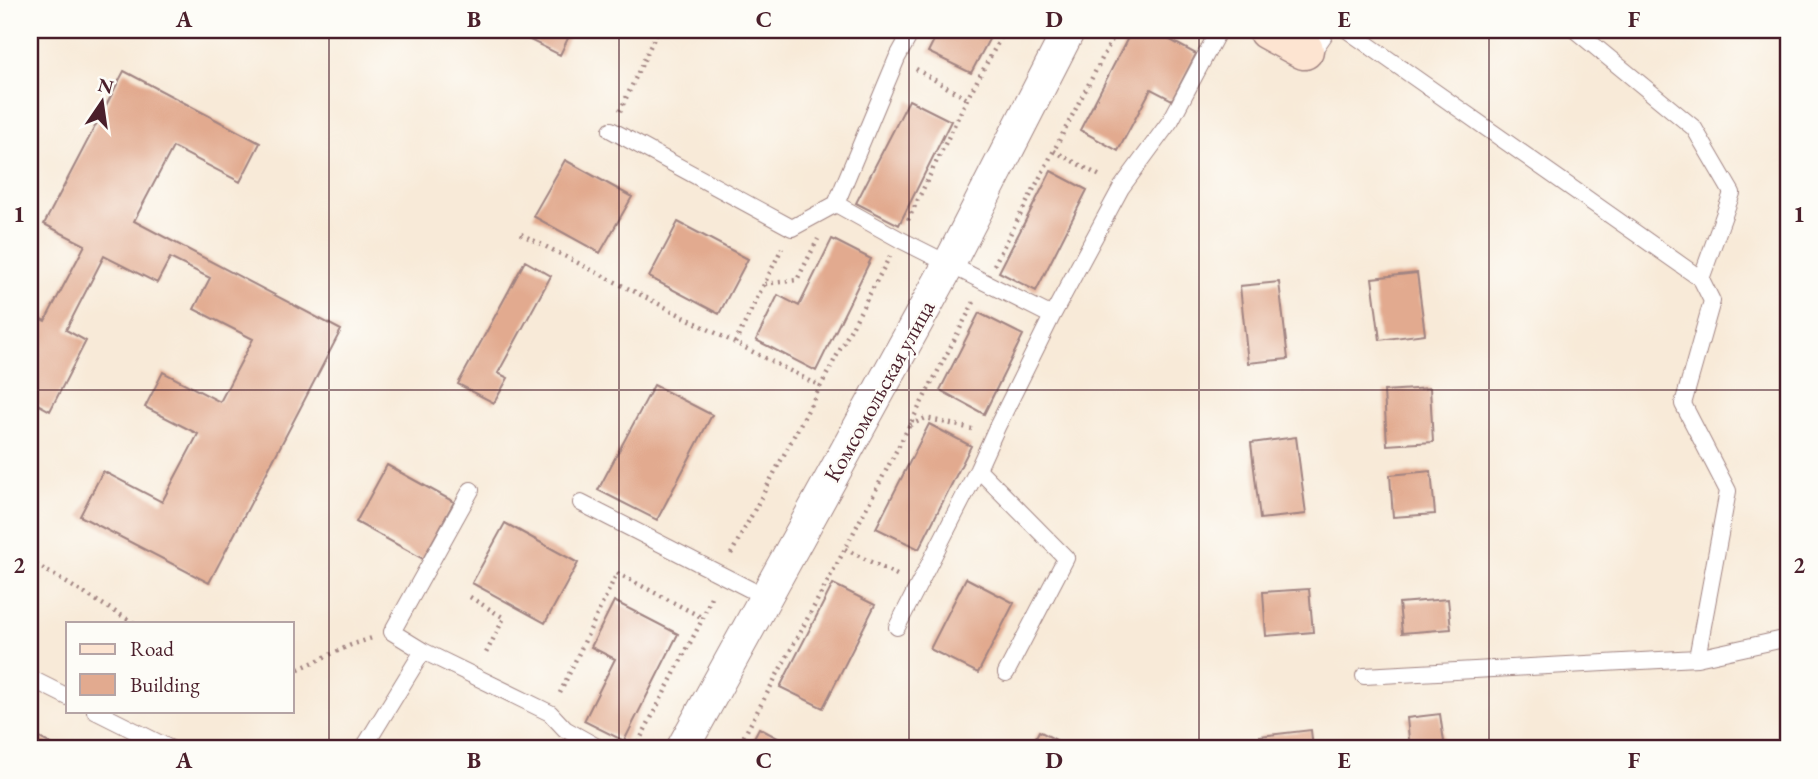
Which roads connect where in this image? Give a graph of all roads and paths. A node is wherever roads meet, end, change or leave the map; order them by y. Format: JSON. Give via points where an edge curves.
{"nodes":[{"id":1,"x":659,"y":30,"type":"edge"},
{"id":2,"x":907,"y":30,"type":"edge"},
{"id":3,"x":1005,"y":30,"type":"edge"},
{"id":4,"x":1069,"y":30,"type":"edge"},
{"id":5,"x":1117,"y":30,"type":"edge"},
{"id":6,"x":1219,"y":30,"type":"edge"},
{"id":7,"x":1267,"y":30,"type":"edge"},
{"id":8,"x":1347,"y":30,"type":"edge"},
{"id":9,"x":1575,"y":30,"type":"edge"},
{"id":10,"x":1311,"y":40,"type":"edge"},
{"id":11,"x":897,"y":58,"type":"junction"},
{"id":12,"x":968,"y":99,"type":"junction"},
{"id":13,"x":611,"y":130,"type":"joint"},
{"id":14,"x":1054,"y":150,"type":"junction"},
{"id":15,"x":1121,"y":188,"type":"junction"},
{"id":16,"x":836,"y":204,"type":"junction"},
{"id":17,"x":792,"y":228,"type":"junction"},
{"id":18,"x":521,"y":234,"type":"dead end"},
{"id":19,"x":899,"y":239,"type":"junction"},
{"id":20,"x":949,"y":264,"type":"junction"},
{"id":21,"x":1701,"y":279,"type":"junction"},
{"id":22,"x":985,"y":282,"type":"junction"},
{"id":23,"x":764,"y":284,"type":"junction"},
{"id":24,"x":1052,"y":316,"type":"junction"},
{"id":25,"x":735,"y":343,"type":"junction"},
{"id":26,"x":820,"y":386,"type":"junction"},
{"id":27,"x":910,"y":425,"type":"junction"},
{"id":28,"x":997,"y":427,"type":"junction"},
{"id":29,"x":978,"y":469,"type":"junction"},
{"id":30,"x":471,"y":491,"type":"dead end"},
{"id":31,"x":581,"y":503,"type":"dead end"},
{"id":32,"x":845,"y":549,"type":"junction"},
{"id":33,"x":30,"y":561,"type":"edge"},
{"id":34,"x":720,"y":574,"type":"junction"},
{"id":35,"x":918,"y":586,"type":"junction"},
{"id":36,"x":470,"y":597,"type":"dead end"},
{"id":37,"x":765,"y":597,"type":"junction"},
{"id":38,"x":703,"y":618,"type":"junction"},
{"id":39,"x":132,"y":622,"type":"edge"},
{"id":40,"x":897,"y":627,"type":"dead end"},
{"id":41,"x":392,"y":632,"type":"junction"},
{"id":42,"x":1788,"y":638,"type":"edge"},
{"id":43,"x":423,"y":651,"type":"junction"},
{"id":44,"x":1698,"y":658,"type":"junction"},
{"id":45,"x":294,"y":671,"type":"edge"},
{"id":46,"x":1006,"y":673,"type":"dead end"},
{"id":47,"x":475,"y":676,"type":"junction"},
{"id":48,"x":1364,"y":676,"type":"dead end"},
{"id":49,"x":30,"y":678,"type":"edge"},
{"id":50,"x":66,"y":696,"type":"edge"},
{"id":51,"x":97,"y":712,"type":"edge"},
{"id":52,"x":550,"y":713,"type":"junction"},
{"id":53,"x":171,"y":749,"type":"edge"},
{"id":54,"x":363,"y":749,"type":"edge"},
{"id":55,"x":601,"y":749,"type":"edge"},
{"id":56,"x":635,"y":749,"type":"edge"},
{"id":57,"x":681,"y":749,"type":"edge"},
{"id":58,"x":737,"y":749,"type":"edge"}],
"edges":[{"from":1,"to":13,"type":"path"},
{"from":2,"to":11,"type":"lane","via":[[908,38]]},
{"from":3,"to":12,"type":"path"},
{"from":4,"to":20,"type":"street","name":"Комсомольская улица"},
{"from":5,"to":14,"type":"path"},
{"from":6,"to":15,"type":"lane","via":[[1171,120]]},
{"from":7,"to":10,"type":"street"},
{"from":8,"to":21,"type":"lane"},
{"from":9,"to":21,"type":"lane","via":[[1694,128],[1732,193]]},
{"from":11,"to":12,"type":"path"},
{"from":11,"to":16,"type":"lane"},
{"from":12,"to":19,"type":"path"},
{"from":13,"to":17,"type":"lane"},
{"from":14,"to":15,"type":"path"},
{"from":14,"to":22,"type":"path"},
{"from":15,"to":24,"type":"lane"},
{"from":16,"to":17,"type":"lane"},
{"from":16,"to":19,"type":"lane"},
{"from":16,"to":23,"type":"path","via":[[797,280]]},
{"from":17,"to":23,"type":"path"},
{"from":18,"to":25,"type":"path"},
{"from":19,"to":20,"type":"lane"},
{"from":19,"to":26,"type":"path"},
{"from":20,"to":22,"type":"lane"},
{"from":20,"to":37,"type":"street","name":"Комсомольская улица"},
{"from":21,"to":44,"type":"lane","via":[[1712,301],[1683,404],[1728,491]]},
{"from":22,"to":24,"type":"lane"},
{"from":22,"to":27,"type":"path"},
{"from":23,"to":25,"type":"path"},
{"from":24,"to":28,"type":"lane"},
{"from":25,"to":26,"type":"path"},
{"from":26,"to":34,"type":"path"},
{"from":27,"to":28,"type":"path","via":[[926,418],[978,430]]},
{"from":27,"to":32,"type":"path"},
{"from":28,"to":29,"type":"lane"},
{"from":29,"to":35,"type":"lane"},
{"from":29,"to":46,"type":"lane","via":[[1066,558]]},
{"from":30,"to":41,"type":"lane"},
{"from":31,"to":34,"type":"lane"},
{"from":32,"to":35,"type":"path"},
{"from":32,"to":58,"type":"path"},
{"from":33,"to":39,"type":"path"},
{"from":34,"to":37,"type":"lane"},
{"from":34,"to":38,"type":"path"},
{"from":35,"to":40,"type":"lane"},
{"from":36,"to":47,"type":"path","via":[[504,618]]},
{"from":37,"to":57,"type":"street","name":"Комсомольская улица"},
{"from":38,"to":52,"type":"path","via":[[617,573]]},
{"from":38,"to":56,"type":"path"},
{"from":41,"to":43,"type":"lane"},
{"from":41,"to":45,"type":"path"},
{"from":42,"to":44,"type":"lane"},
{"from":43,"to":47,"type":"lane"},
{"from":43,"to":54,"type":"lane"},
{"from":44,"to":48,"type":"lane"},
{"from":47,"to":52,"type":"lane"},
{"from":49,"to":50,"type":"lane"},
{"from":51,"to":53,"type":"lane"},
{"from":52,"to":55,"type":"lane","via":[[565,729]]}]}
